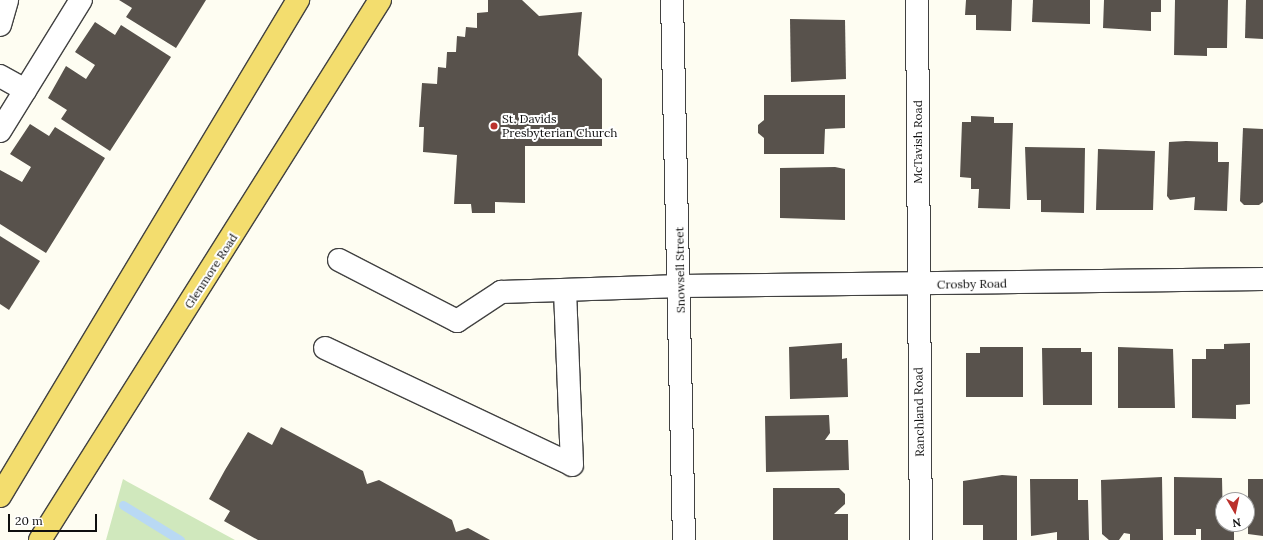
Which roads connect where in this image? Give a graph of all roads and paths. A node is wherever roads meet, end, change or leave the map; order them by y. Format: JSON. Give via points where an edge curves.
{"nodes":[{"id":1,"x":7,"y":0,"type":"edge"},
{"id":2,"x":81,"y":0,"type":"edge"},
{"id":3,"x":298,"y":0,"type":"edge"},
{"id":4,"x":380,"y":0,"type":"edge"},
{"id":5,"x":672,"y":0,"type":"edge"},
{"id":6,"x":917,"y":0,"type":"edge"},
{"id":7,"x":0,"y":25,"type":"edge"},
{"id":8,"x":0,"y":76,"type":"edge"},
{"id":9,"x":25,"y":90,"type":"junction"},
{"id":10,"x":0,"y":131,"type":"edge"},
{"id":11,"x":340,"y":260,"type":"dead end"},
{"id":12,"x":1263,"y":279,"type":"edge"},
{"id":13,"x":918,"y":285,"type":"junction"},
{"id":14,"x":680,"y":286,"type":"junction"},
{"id":15,"x":565,"y":290,"type":"junction"},
{"id":16,"x":325,"y":348,"type":"dead end"},
{"id":17,"x":0,"y":496,"type":"edge"},
{"id":18,"x":40,"y":540,"type":"edge"},
{"id":19,"x":684,"y":540,"type":"edge"},
{"id":20,"x":921,"y":540,"type":"edge"}],
"edges":[{"from":1,"to":7,"type":"street"},
{"from":2,"to":9,"type":"street"},
{"from":3,"to":17,"type":"main road"},
{"from":4,"to":18,"type":"main road","name":"Glenmore Road"},
{"from":5,"to":14,"type":"street","name":"Snowsell Street"},
{"from":6,"to":13,"type":"street","name":"McTavish Road"},
{"from":8,"to":9,"type":"street"},
{"from":9,"to":10,"type":"street"},
{"from":11,"to":15,"type":"street","name":"Crosby Road","via":[[457,321],[501,292]]},
{"from":12,"to":13,"type":"street","name":"Crosby Road"},
{"from":13,"to":14,"type":"street","name":"Crosby Road"},
{"from":13,"to":20,"type":"street","name":"Ranchland Road"},
{"from":14,"to":15,"type":"street","name":"Crosby Road"},
{"from":14,"to":19,"type":"street","name":"Snowsell Street"},
{"from":15,"to":16,"type":"street","via":[[572,465]]}]}
